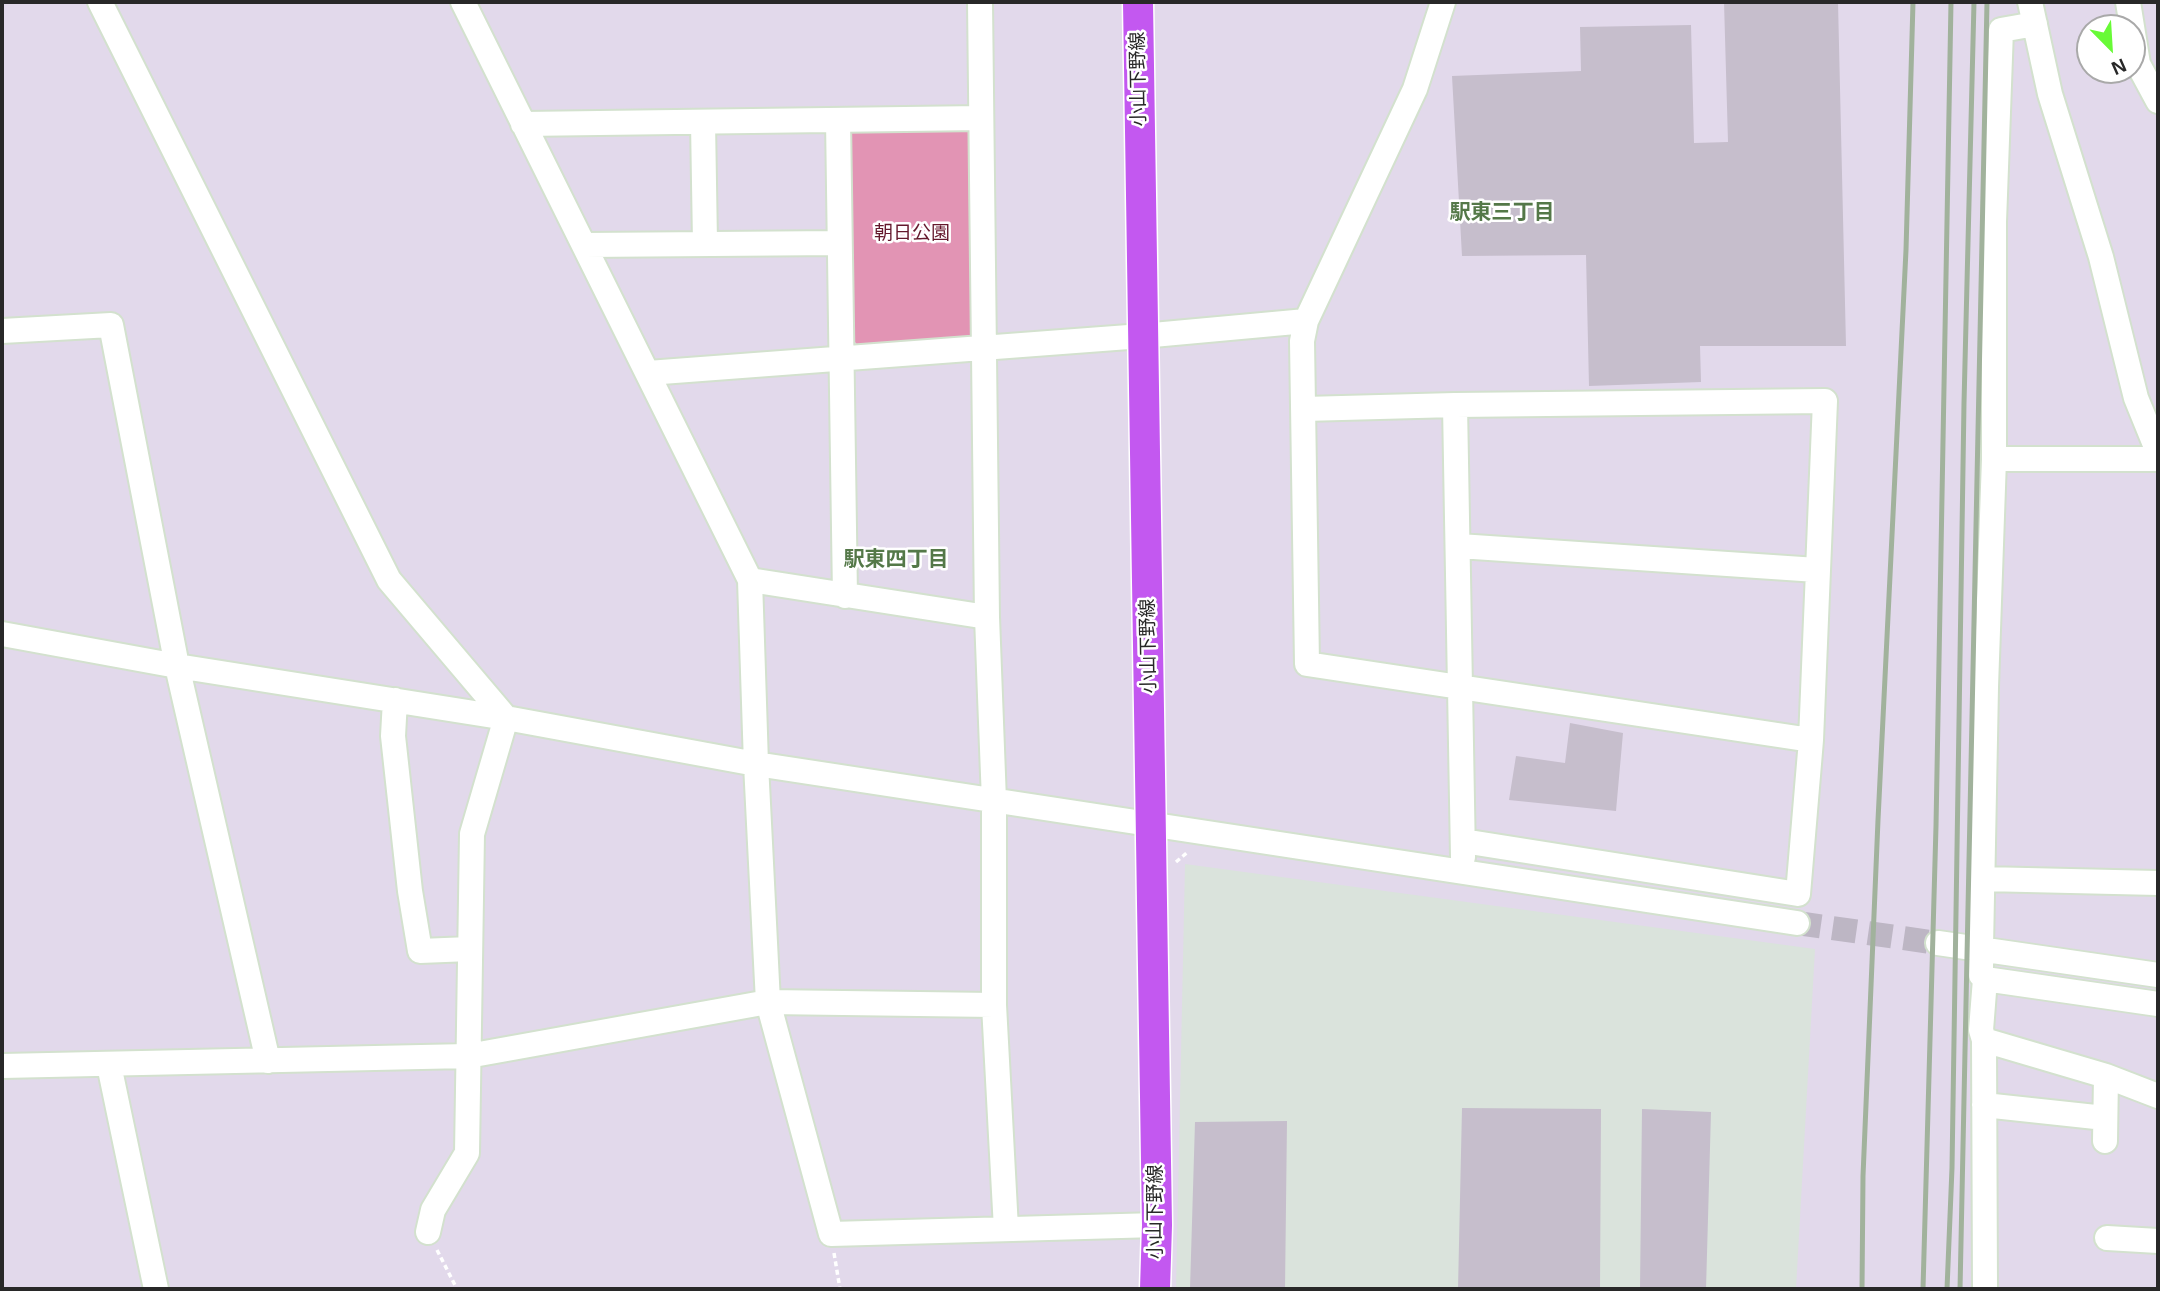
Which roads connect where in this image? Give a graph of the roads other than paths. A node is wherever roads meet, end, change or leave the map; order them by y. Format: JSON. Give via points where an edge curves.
{"nodes":[{"id":1,"x":100,"y":2,"type":"edge"},
{"id":2,"x":463,"y":2,"type":"edge"},
{"id":3,"x":980,"y":2,"type":"edge"},
{"id":4,"x":1138,"y":2,"type":"edge"},
{"id":5,"x":1443,"y":2,"type":"edge"},
{"id":6,"x":2128,"y":2,"type":"edge"},
{"id":7,"x":2032,"y":13,"type":"edge"},
{"id":8,"x":2158,"y":101,"type":"edge"},
{"id":9,"x":981,"y":118,"type":"junction"},
{"id":10,"x":838,"y":120,"type":"junction"},
{"id":11,"x":703,"y":122,"type":"junction"},
{"id":12,"x":523,"y":124,"type":"junction"},
{"id":13,"x":705,"y":243,"type":"junction"},
{"id":14,"x":839,"y":243,"type":"junction"},
{"id":15,"x":584,"y":245,"type":"junction"},
{"id":16,"x":1306,"y":321,"type":"junction"},
{"id":17,"x":2,"y":331,"type":"edge"},
{"id":18,"x":1142,"y":336,"type":"junction"},
{"id":19,"x":984,"y":348,"type":"junction"},
{"id":20,"x":841,"y":358,"type":"junction"},
{"id":21,"x":648,"y":373,"type":"junction"},
{"id":22,"x":1455,"y":405,"type":"junction"},
{"id":23,"x":1304,"y":409,"type":"junction"},
{"id":24,"x":2158,"y":452,"type":"edge"},
{"id":25,"x":1994,"y":459,"type":"junction"},
{"id":26,"x":2158,"y":459,"type":"edge"},
{"id":27,"x":1459,"y":546,"type":"junction"},
{"id":28,"x":1816,"y":570,"type":"junction"},
{"id":29,"x":750,"y":580,"type":"junction"},
{"id":30,"x":845,"y":596,"type":"junction"},
{"id":31,"x":987,"y":617,"type":"junction"},
{"id":32,"x":2,"y":634,"type":"edge"},
{"id":33,"x":177,"y":666,"type":"junction"},
{"id":34,"x":1459,"y":687,"type":"junction"},
{"id":35,"x":395,"y":700,"type":"junction"},
{"id":36,"x":506,"y":718,"type":"junction"},
{"id":37,"x":1811,"y":740,"type":"junction"},
{"id":38,"x":756,"y":764,"type":"junction"},
{"id":39,"x":995,"y":801,"type":"junction"},
{"id":40,"x":1151,"y":825,"type":"junction"},
{"id":41,"x":1463,"y":841,"type":"junction"},
{"id":42,"x":1464,"y":871,"type":"junction"},
{"id":43,"x":1983,"y":879,"type":"junction"},
{"id":44,"x":2158,"y":883,"type":"edge"},
{"id":45,"x":1797,"y":923,"type":"tunnel mouth"},
{"id":46,"x":1938,"y":943,"type":"tunnel mouth"},
{"id":47,"x":1981,"y":948,"type":"junction"},
{"id":48,"x":470,"y":949,"type":"junction"},
{"id":49,"x":2158,"y":975,"type":"edge"},
{"id":50,"x":1985,"y":979,"type":"junction"},
{"id":51,"x":768,"y":1002,"type":"junction"},
{"id":52,"x":2158,"y":1004,"type":"edge"},
{"id":53,"x":993,"y":1005,"type":"junction"},
{"id":54,"x":1984,"y":1040,"type":"junction"},
{"id":55,"x":468,"y":1056,"type":"junction"},
{"id":56,"x":268,"y":1061,"type":"junction"},
{"id":57,"x":109,"y":1065,"type":"junction"},
{"id":58,"x":2,"y":1066,"type":"edge"},
{"id":59,"x":2106,"y":1076,"type":"junction"},
{"id":60,"x":2158,"y":1096,"type":"edge"},
{"id":61,"x":1984,"y":1105,"type":"junction"},
{"id":62,"x":1157,"y":1225,"type":"junction"},
{"id":63,"x":1006,"y":1229,"type":"junction"},
{"id":64,"x":428,"y":1232,"type":"road end"},
{"id":65,"x":2107,"y":1238,"type":"dead end"},
{"id":66,"x":2158,"y":1241,"type":"edge"},
{"id":67,"x":156,"y":1289,"type":"edge"},
{"id":68,"x":1155,"y":1289,"type":"edge"},
{"id":69,"x":1984,"y":1289,"type":"edge"}],
"edges":[{"from":1,"to":36,"type":"street","via":[[389,580]]},
{"from":2,"to":12,"type":"street"},
{"from":3,"to":9,"type":"street"},
{"from":4,"to":18,"type":"main road","name":"小山下野線"},
{"from":5,"to":16,"type":"street","via":[[1415,89]]},
{"from":6,"to":8,"type":"street","via":[[2138,64]]},
{"from":7,"to":24,"type":"street","via":[[2050,94],[2101,257],[2136,398]]},
{"from":7,"to":25,"type":"street","via":[[2001,30],[1994,222]]},
{"from":9,"to":10,"type":"street"},
{"from":9,"to":19,"type":"street"},
{"from":10,"to":11,"type":"street"},
{"from":10,"to":14,"type":"street"},
{"from":11,"to":12,"type":"street"},
{"from":11,"to":13,"type":"street"},
{"from":12,"to":15,"type":"street"},
{"from":13,"to":14,"type":"street"},
{"from":13,"to":15,"type":"street"},
{"from":14,"to":20,"type":"street"},
{"from":15,"to":21,"type":"street"},
{"from":16,"to":18,"type":"street"},
{"from":16,"to":23,"type":"street","via":[[1302,341]]},
{"from":17,"to":33,"type":"street","via":[[111,325]]},
{"from":18,"to":19,"type":"street"},
{"from":18,"to":40,"type":"main road","name":"小山下野線"},
{"from":19,"to":20,"type":"street"},
{"from":19,"to":31,"type":"street"},
{"from":20,"to":21,"type":"street"},
{"from":20,"to":30,"type":"street"},
{"from":21,"to":29,"type":"street"},
{"from":22,"to":23,"type":"street"},
{"from":22,"to":27,"type":"street"},
{"from":22,"to":28,"type":"street","via":[[1825,401]]},
{"from":23,"to":34,"type":"street","via":[[1307,664]]},
{"from":25,"to":26,"type":"street"},
{"from":25,"to":43,"type":"street"},
{"from":27,"to":28,"type":"street"},
{"from":27,"to":34,"type":"street"},
{"from":28,"to":37,"type":"street"},
{"from":29,"to":30,"type":"street"},
{"from":29,"to":38,"type":"street"},
{"from":30,"to":31,"type":"street"},
{"from":31,"to":39,"type":"street"},
{"from":32,"to":33,"type":"street"},
{"from":33,"to":35,"type":"street"},
{"from":33,"to":56,"type":"street"},
{"from":34,"to":37,"type":"street"},
{"from":34,"to":41,"type":"street"},
{"from":35,"to":36,"type":"street"},
{"from":35,"to":48,"type":"street","via":[[393,736],[420,951]]},
{"from":36,"to":38,"type":"street"},
{"from":36,"to":48,"type":"street","via":[[472,834]]},
{"from":37,"to":41,"type":"street","via":[[1798,894]]},
{"from":38,"to":39,"type":"street"},
{"from":38,"to":51,"type":"street"},
{"from":39,"to":40,"type":"street"},
{"from":39,"to":53,"type":"street"},
{"from":40,"to":42,"type":"street"},
{"from":40,"to":62,"type":"main road","name":"小山下野線"},
{"from":41,"to":42,"type":"street"},
{"from":42,"to":45,"type":"street"},
{"from":43,"to":44,"type":"street"},
{"from":43,"to":47,"type":"street"},
{"from":46,"to":47,"type":"street"},
{"from":47,"to":49,"type":"street"},
{"from":47,"to":50,"type":"street"},
{"from":48,"to":55,"type":"street"},
{"from":50,"to":52,"type":"street"},
{"from":50,"to":54,"type":"street"},
{"from":51,"to":53,"type":"street"},
{"from":51,"to":55,"type":"street"},
{"from":51,"to":63,"type":"street","via":[[831,1234]]},
{"from":53,"to":63,"type":"street"},
{"from":54,"to":59,"type":"street"},
{"from":54,"to":61,"type":"street"},
{"from":55,"to":56,"type":"street"},
{"from":55,"to":64,"type":"street","via":[[467,1153],[433,1210]]},
{"from":56,"to":57,"type":"street"},
{"from":57,"to":58,"type":"street"},
{"from":57,"to":67,"type":"street"},
{"from":59,"to":60,"type":"street"},
{"from":59,"to":61,"type":"street","via":[[2105,1130]]},
{"from":61,"to":69,"type":"street"},
{"from":62,"to":63,"type":"street"},
{"from":62,"to":68,"type":"main road","name":"小山下野線"},
{"from":65,"to":66,"type":"street"}]}
